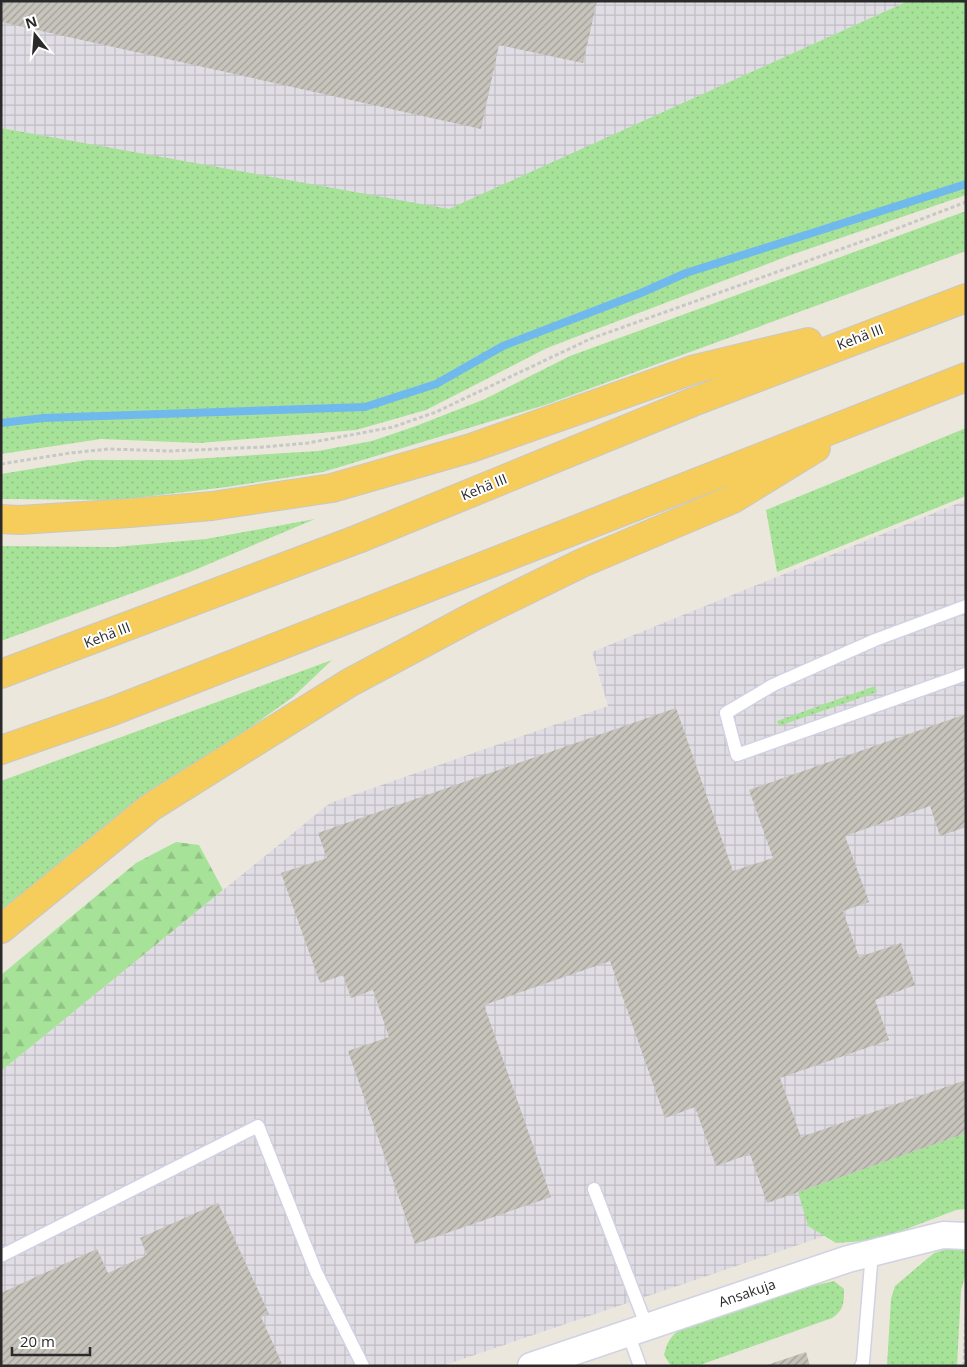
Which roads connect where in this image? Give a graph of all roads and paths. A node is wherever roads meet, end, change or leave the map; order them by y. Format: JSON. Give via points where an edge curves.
{"nodes":[{"id":1,"x":966,"y":202,"type":"edge"},
{"id":2,"x":966,"y":298,"type":"edge"},
{"id":3,"x":909,"y":318,"type":"junction"},
{"id":4,"x":966,"y":377,"type":"edge"},
{"id":5,"x":876,"y":410,"type":"junction"},
{"id":6,"x":1,"y":464,"type":"edge"},
{"id":7,"x":1,"y":519,"type":"edge"},
{"id":8,"x":966,"y":606,"type":"edge"},
{"id":9,"x":1,"y":674,"type":"edge"},
{"id":10,"x":966,"y":674,"type":"edge"},
{"id":11,"x":1,"y":750,"type":"edge"},
{"id":12,"x":1,"y":929,"type":"edge"},
{"id":13,"x":594,"y":1189,"type":"dead end"},
{"id":14,"x":966,"y":1236,"type":"edge"},
{"id":15,"x":872,"y":1252,"type":"junction"},
{"id":16,"x":1,"y":1256,"type":"edge"},
{"id":17,"x":966,"y":1316,"type":"edge"},
{"id":18,"x":638,"y":1330,"type":"junction"},
{"id":19,"x":363,"y":1366,"type":"edge"},
{"id":20,"x":531,"y":1366,"type":"edge"},
{"id":21,"x":640,"y":1366,"type":"edge"},
{"id":22,"x":861,"y":1366,"type":"edge"},
{"id":23,"x":964,"y":1366,"type":"edge"}],
"edges":[{"from":1,"to":6,"type":"path","via":[[590,339],[436,412],[393,427],[308,443],[170,451],[109,449]]},
{"from":2,"to":3,"type":"highway","name":"Kehä III"},
{"from":3,"to":7,"type":"highway","via":[[695,369],[471,448],[332,488],[212,506]]},
{"from":3,"to":9,"type":"highway","name":"Kehä III","via":[[349,542]]},
{"from":4,"to":5,"type":"highway"},
{"from":5,"to":11,"type":"highway","via":[[122,707]]},
{"from":5,"to":12,"type":"highway","via":[[733,499],[582,563],[349,683],[151,807]]},
{"from":8,"to":10,"type":"lane","via":[[875,640],[773,684],[726,714],[737,755]]},
{"from":13,"to":18,"type":"lane"},
{"from":14,"to":15,"type":"street","name":"Ansakuja","via":[[943,1235]]},
{"from":15,"to":18,"type":"street","name":"Ansakuja"},
{"from":15,"to":22,"type":"lane"},
{"from":16,"to":19,"type":"lane","via":[[258,1126],[316,1272]]},
{"from":17,"to":23,"type":"path"},
{"from":18,"to":20,"type":"street","name":"Ansakuja"},
{"from":18,"to":21,"type":"lane"}]}
